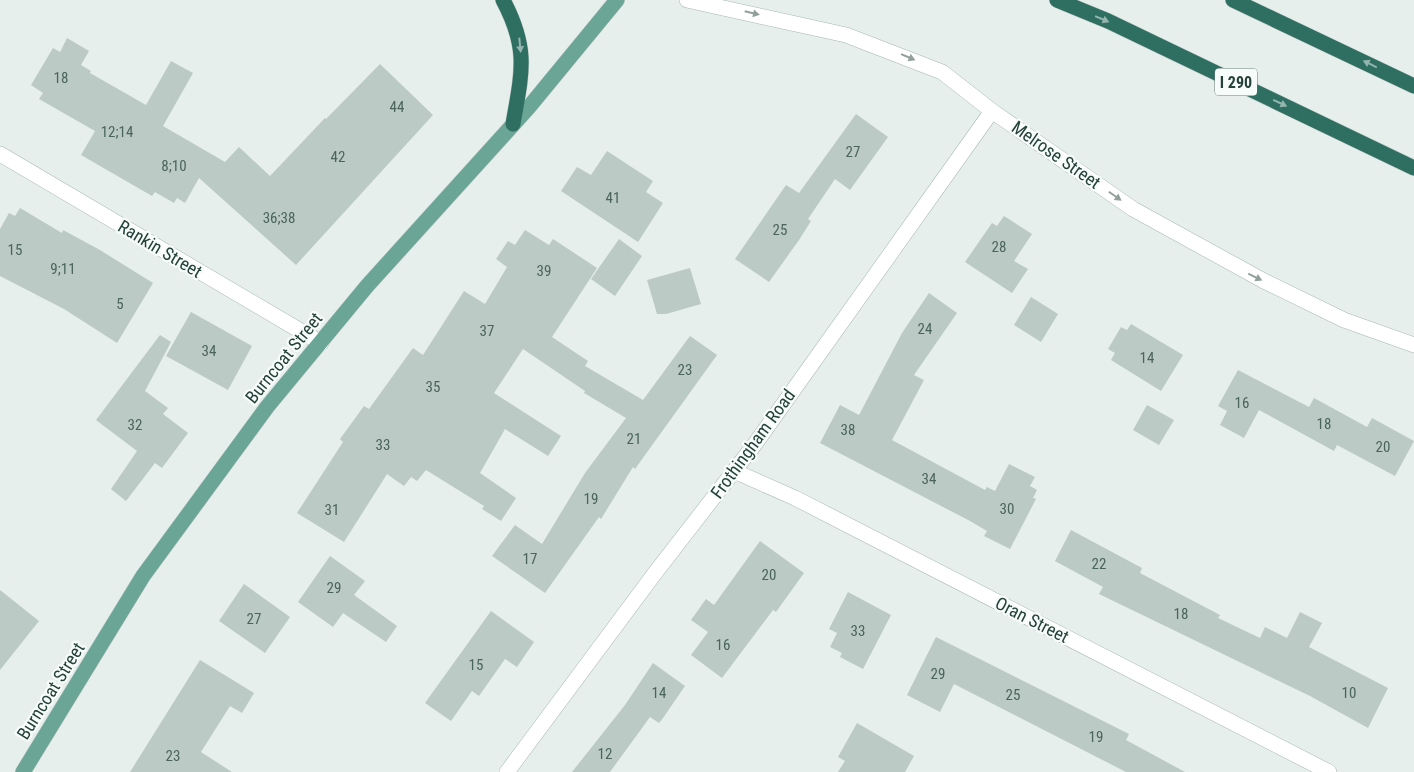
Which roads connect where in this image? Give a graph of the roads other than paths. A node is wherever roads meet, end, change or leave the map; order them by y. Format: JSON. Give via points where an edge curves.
{"nodes":[{"id":1,"x":503,"y":0,"type":"edge"},
{"id":2,"x":617,"y":0,"type":"edge"},
{"id":3,"x":687,"y":0,"type":"edge"},
{"id":4,"x":1057,"y":0,"type":"edge"},
{"id":5,"x":1233,"y":0,"type":"edge"},
{"id":6,"x":1414,"y":86,"type":"edge"},
{"id":7,"x":992,"y":111,"type":"junction"},
{"id":8,"x":513,"y":124,"type":"junction"},
{"id":9,"x":0,"y":154,"type":"edge"},
{"id":10,"x":1414,"y":168,"type":"edge"},
{"id":11,"x":321,"y":343,"type":"junction"},
{"id":12,"x":1414,"y":345,"type":"edge"},
{"id":13,"x":734,"y":471,"type":"junction"},
{"id":14,"x":23,"y":772,"type":"edge"},
{"id":15,"x":507,"y":772,"type":"edge"},
{"id":16,"x":1328,"y":772,"type":"edge"}],
"edges":[{"from":1,"to":8,"type":"highway","one_way":true,"via":[[518,34],[523,70]]},
{"from":2,"to":8,"type":"main road","name":"Burncoat Street"},
{"from":3,"to":7,"type":"street","name":"Melrose Street","one_way":true,"via":[[846,35],[887,49],[942,72]]},
{"from":4,"to":10,"type":"highway","number":"I 290","one_way":true,"via":[[1108,21]]},
{"from":6,"to":5,"type":"highway","one_way":true},
{"from":7,"to":12,"type":"street","name":"Melrose Street","one_way":true,"via":[[1133,209],[1234,267],[1344,320]]},
{"from":7,"to":13,"type":"street","name":"Frothingham Road"},
{"from":8,"to":11,"type":"main road","name":"Burncoat Street","via":[[367,286]]},
{"from":9,"to":11,"type":"street","name":"Rankin Street"},
{"from":11,"to":14,"type":"main road","name":"Burncoat Street","via":[[267,407],[143,576]]},
{"from":13,"to":15,"type":"street","name":"Frothingham Road"},
{"from":13,"to":16,"type":"street","name":"Oran Street","via":[[795,498]]}]}
